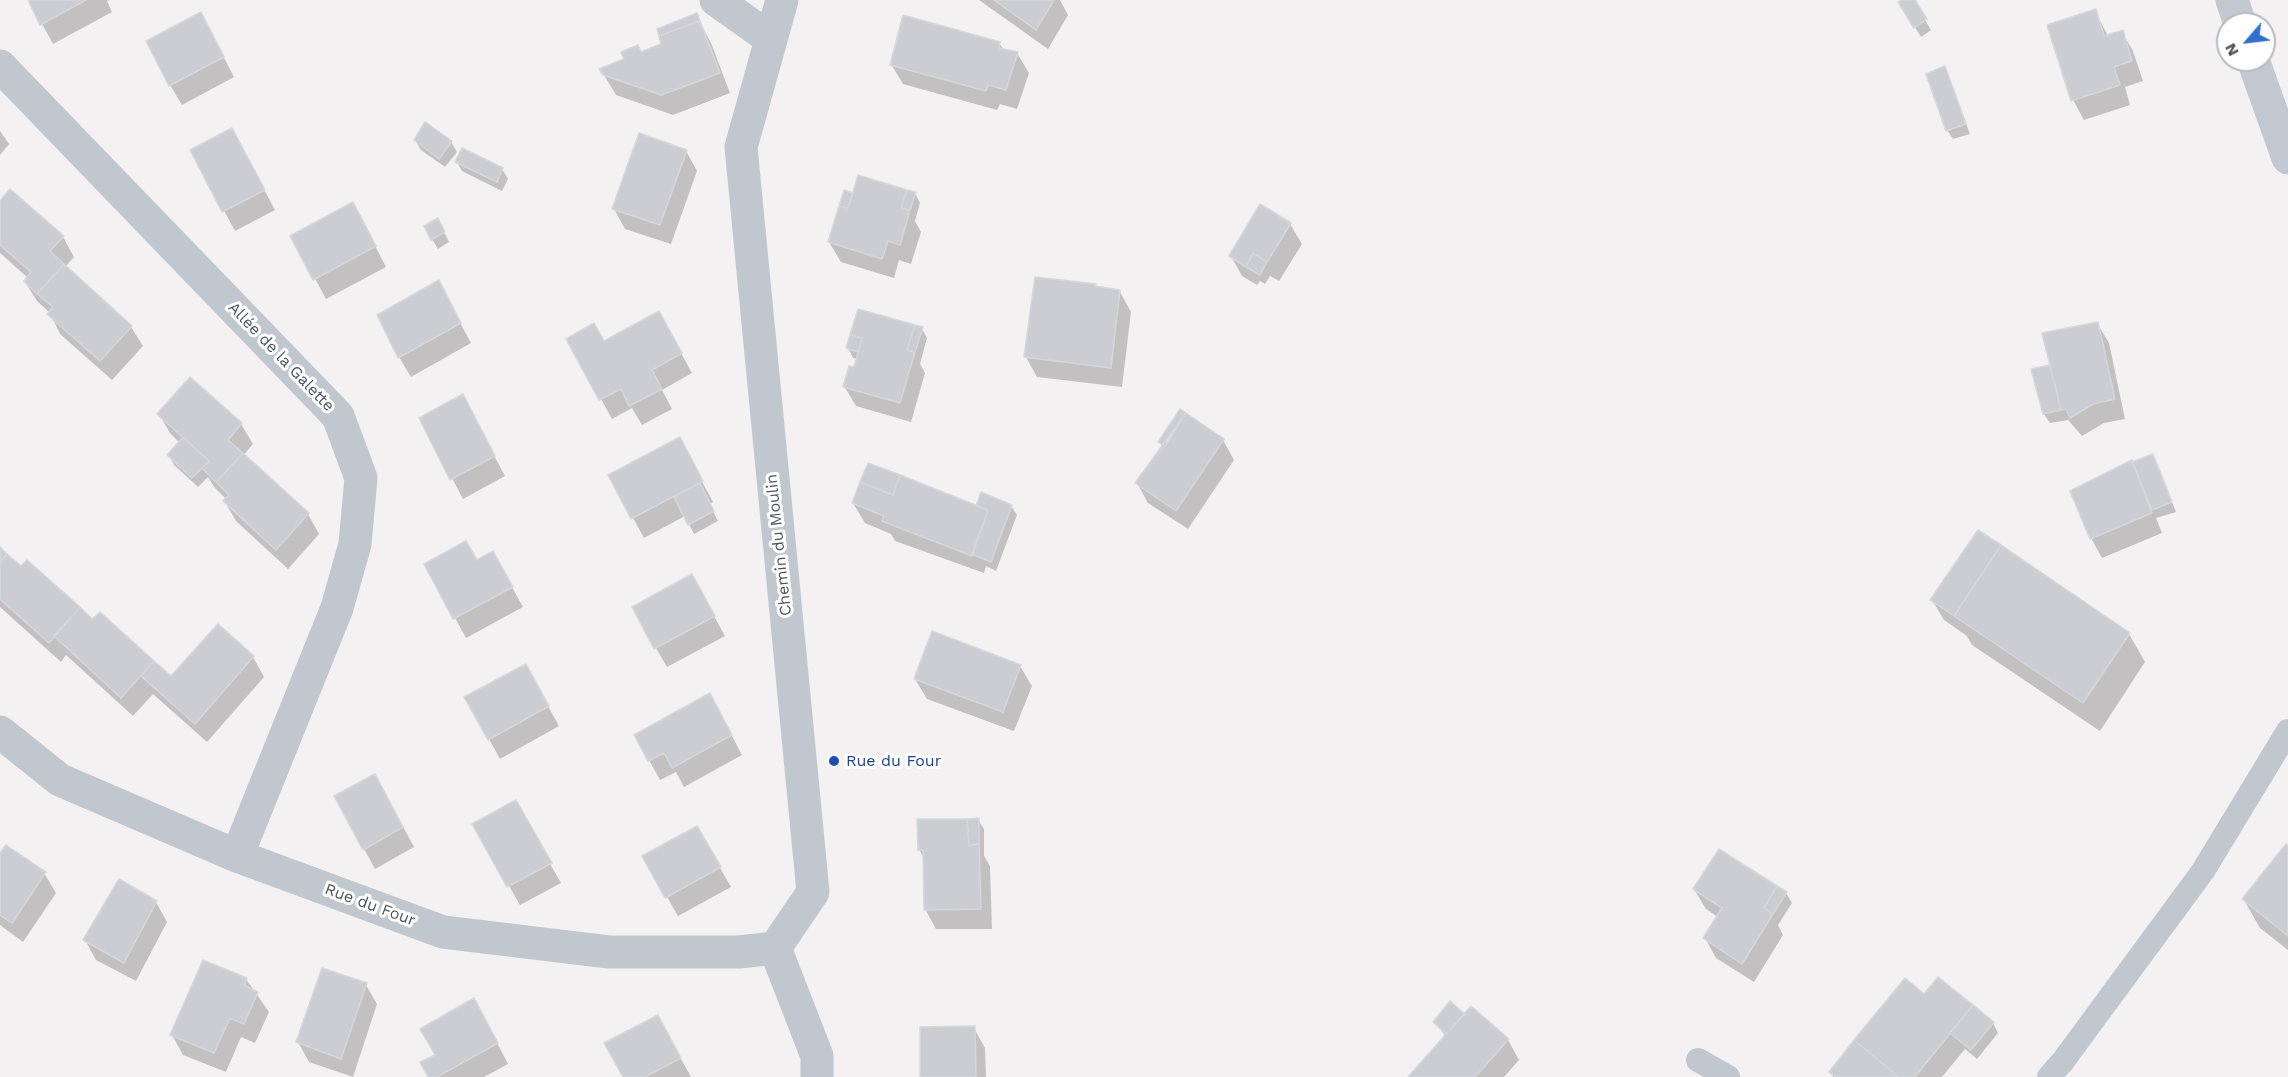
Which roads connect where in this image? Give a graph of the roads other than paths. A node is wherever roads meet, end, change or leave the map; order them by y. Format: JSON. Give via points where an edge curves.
{"nodes":[{"id":1,"x":716,"y":0,"type":"edge"},
{"id":2,"x":782,"y":0,"type":"edge"},
{"id":3,"x":771,"y":39,"type":"junction"},
{"id":4,"x":0,"y":66,"type":"edge"},
{"id":5,"x":2257,"y":72,"type":"edge"},
{"id":6,"x":2288,"y":158,"type":"edge"},
{"id":7,"x":2288,"y":731,"type":"edge"},
{"id":8,"x":0,"y":732,"type":"edge"},
{"id":9,"x":237,"y":856,"type":"junction"},
{"id":10,"x":776,"y":948,"type":"junction"},
{"id":11,"x":1698,"y":1060,"type":"dead end"},
{"id":12,"x":817,"y":1077,"type":"edge"},
{"id":13,"x":1728,"y":1077,"type":"edge"},
{"id":14,"x":2049,"y":1077,"type":"edge"}],
"edges":[{"from":1,"to":3,"type":"street"},
{"from":2,"to":3,"type":"street","name":"Chemin du Moulin"},
{"from":3,"to":10,"type":"street","name":"Chemin du Moulin","via":[[741,147],[813,892]]},
{"from":4,"to":9,"type":"street","name":"Allée de la Galette","via":[[338,416],[360,478],[355,544],[337,608]]},
{"from":5,"to":6,"type":"main road"},
{"from":7,"to":14,"type":"lane","via":[[2203,871]]},
{"from":8,"to":9,"type":"street","name":"Rue du Four","via":[[60,780]]},
{"from":9,"to":10,"type":"street","name":"Rue du Four","via":[[443,932],[609,952],[739,952]]},
{"from":10,"to":12,"type":"street","via":[[817,1056]]},
{"from":11,"to":13,"type":"lane"}]}
